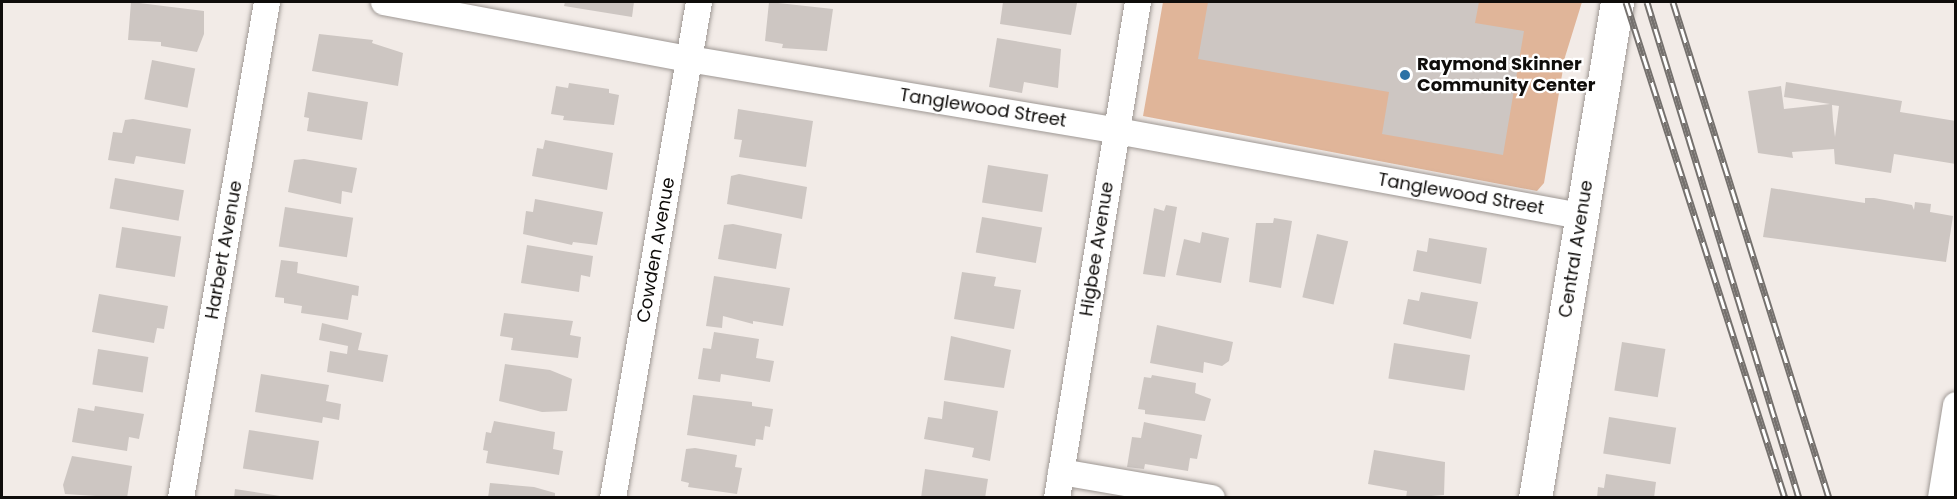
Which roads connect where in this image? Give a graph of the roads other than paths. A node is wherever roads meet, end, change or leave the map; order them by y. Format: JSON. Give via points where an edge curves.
{"nodes":[{"id":1,"x":267,"y":2,"type":"edge"},
{"id":2,"x":384,"y":2,"type":"edge"},
{"id":3,"x":699,"y":2,"type":"edge"},
{"id":4,"x":1138,"y":2,"type":"edge"},
{"id":5,"x":1617,"y":2,"type":"edge"},
{"id":6,"x":689,"y":59,"type":"junction"},
{"id":7,"x":1117,"y":131,"type":"junction"},
{"id":8,"x":1581,"y":216,"type":"junction"},
{"id":9,"x":1956,"y":405,"type":"edge"},
{"id":10,"x":1061,"y":472,"type":"junction"},
{"id":11,"x":181,"y":498,"type":"edge"},
{"id":12,"x":613,"y":498,"type":"edge"},
{"id":13,"x":1057,"y":498,"type":"edge"},
{"id":14,"x":1212,"y":498,"type":"edge"},
{"id":15,"x":1535,"y":498,"type":"edge"},
{"id":16,"x":1941,"y":498,"type":"edge"}],
"edges":[{"from":1,"to":11,"type":"street","name":"Harbert Avenue"},
{"from":2,"to":6,"type":"street","name":"Tanglewood Street"},
{"from":3,"to":6,"type":"street","name":"Cowden Avenue"},
{"from":4,"to":7,"type":"street","name":"Higbee Avenue"},
{"from":5,"to":8,"type":"main road","name":"Central Avenue"},
{"from":6,"to":7,"type":"street","name":"Tanglewood Street"},
{"from":6,"to":12,"type":"street","name":"Cowden Avenue"},
{"from":7,"to":8,"type":"street","name":"Tanglewood Street"},
{"from":7,"to":10,"type":"street","name":"Higbee Avenue"},
{"from":8,"to":15,"type":"main road","name":"Central Avenue"},
{"from":9,"to":16,"type":"street"},
{"from":10,"to":13,"type":"street","name":"Higbee Avenue"},
{"from":10,"to":14,"type":"street"}]}
